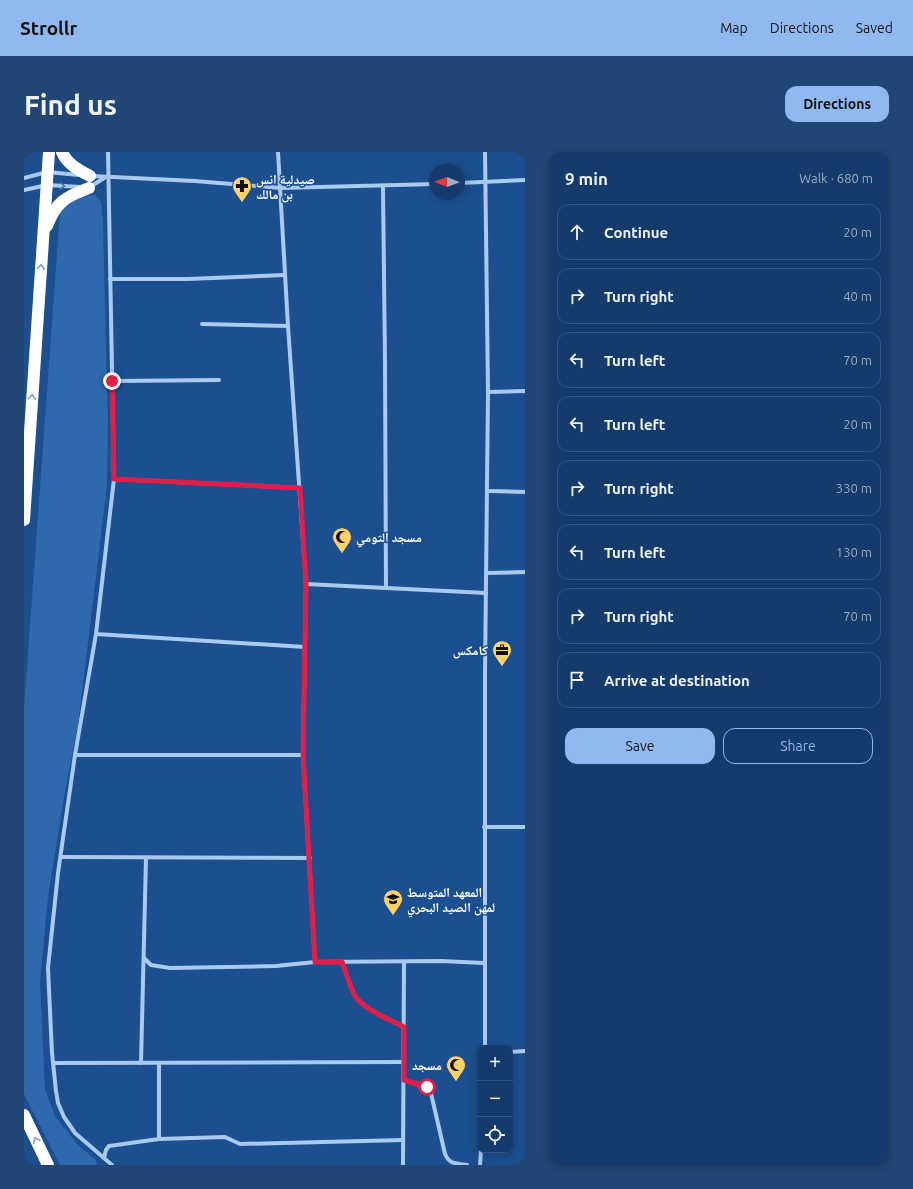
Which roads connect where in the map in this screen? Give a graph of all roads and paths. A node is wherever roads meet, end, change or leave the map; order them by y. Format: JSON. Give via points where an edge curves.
{"nodes":[{"id":1,"x":49,"y":152,"type":"edge"},
{"id":2,"x":62,"y":152,"type":"edge"},
{"id":3,"x":108,"y":152,"type":"edge"},
{"id":4,"x":278,"y":152,"type":"edge"},
{"id":5,"x":485,"y":152,"type":"edge"},
{"id":6,"x":48,"y":172,"type":"junction"},
{"id":7,"x":90,"y":176,"type":"junction"},
{"id":8,"x":24,"y":178,"type":"edge"},
{"id":9,"x":106,"y":178,"type":"junction"},
{"id":10,"x":525,"y":180,"type":"edge"},
{"id":11,"x":486,"y":182,"type":"junction"},
{"id":12,"x":429,"y":184,"type":"edge"},
{"id":13,"x":465,"y":184,"type":"edge"},
{"id":14,"x":47,"y":185,"type":"junction"},
{"id":15,"x":383,"y":186,"type":"junction"},
{"id":16,"x":89,"y":188,"type":"junction"},
{"id":17,"x":281,"y":188,"type":"junction"},
{"id":18,"x":24,"y":190,"type":"edge"},
{"id":19,"x":44,"y":236,"type":"junction"},
{"id":20,"x":285,"y":275,"type":"junction"},
{"id":21,"x":110,"y":279,"type":"junction"},
{"id":22,"x":202,"y":324,"type":"dead end"},
{"id":23,"x":288,"y":326,"type":"junction"},
{"id":24,"x":219,"y":380,"type":"dead end"},
{"id":25,"x":112,"y":381,"type":"junction"},
{"id":26,"x":525,"y":391,"type":"edge"},
{"id":27,"x":488,"y":392,"type":"junction"},
{"id":28,"x":114,"y":479,"type":"junction"},
{"id":29,"x":300,"y":488,"type":"junction"},
{"id":30,"x":487,"y":491,"type":"junction"},
{"id":31,"x":525,"y":492,"type":"edge"},
{"id":32,"x":24,"y":520,"type":"edge"},
{"id":33,"x":525,"y":572,"type":"edge"},
{"id":34,"x":486,"y":573,"type":"junction"},
{"id":35,"x":306,"y":584,"type":"junction"},
{"id":36,"x":386,"y":587,"type":"junction"},
{"id":37,"x":486,"y":594,"type":"junction"},
{"id":38,"x":96,"y":634,"type":"junction"},
{"id":39,"x":305,"y":647,"type":"junction"},
{"id":40,"x":75,"y":755,"type":"junction"},
{"id":41,"x":303,"y":755,"type":"junction"},
{"id":42,"x":484,"y":827,"type":"junction"},
{"id":43,"x":525,"y":827,"type":"edge"},
{"id":44,"x":61,"y":857,"type":"junction"},
{"id":45,"x":146,"y":858,"type":"junction"},
{"id":46,"x":310,"y":858,"type":"junction"},
{"id":47,"x":144,"y":958,"type":"junction"},
{"id":48,"x":315,"y":962,"type":"junction"},
{"id":49,"x":342,"y":962,"type":"junction"},
{"id":50,"x":404,"y":962,"type":"junction"},
{"id":51,"x":484,"y":964,"type":"junction"},
{"id":52,"x":404,"y":1027,"type":"junction"},
{"id":53,"x":484,"y":1045,"type":"edge"},
{"id":54,"x":525,"y":1051,"type":"edge"},
{"id":55,"x":513,"y":1052,"type":"edge"},
{"id":56,"x":404,"y":1062,"type":"junction"},
{"id":57,"x":53,"y":1063,"type":"junction"},
{"id":58,"x":141,"y":1063,"type":"junction"},
{"id":59,"x":159,"y":1063,"type":"junction"},
{"id":60,"x":404,"y":1080,"type":"junction"},
{"id":61,"x":24,"y":1115,"type":"edge"},
{"id":62,"x":159,"y":1139,"type":"junction"},
{"id":63,"x":404,"y":1140,"type":"junction"},
{"id":64,"x":481,"y":1153,"type":"edge"},
{"id":65,"x":104,"y":1158,"type":"junction"},
{"id":66,"x":48,"y":1165,"type":"edge"},
{"id":67,"x":112,"y":1165,"type":"edge"},
{"id":68,"x":403,"y":1165,"type":"edge"},
{"id":69,"x":467,"y":1165,"type":"edge"},
{"id":70,"x":480,"y":1165,"type":"edge"}],
"edges":[{"from":1,"to":6,"type":"highway"},
{"from":2,"to":7,"type":"highway","via":[[71,164]]},
{"from":3,"to":9,"type":"street"},
{"from":4,"to":17,"type":"street"},
{"from":5,"to":11,"type":"street"},
{"from":6,"to":7,"type":"street"},
{"from":6,"to":8,"type":"street"},
{"from":6,"to":14,"type":"highway"},
{"from":7,"to":9,"type":"street"},
{"from":9,"to":16,"type":"street"},
{"from":9,"to":17,"type":"street","via":[[195,181]]},
{"from":9,"to":21,"type":"street"},
{"from":10,"to":11,"type":"street"},
{"from":11,"to":13,"type":"street"},
{"from":11,"to":27,"type":"street"},
{"from":12,"to":15,"type":"street"},
{"from":14,"to":16,"type":"street","one_way":true},
{"from":14,"to":18,"type":"street"},
{"from":14,"to":19,"type":"highway"},
{"from":15,"to":17,"type":"street"},
{"from":15,"to":36,"type":"street"},
{"from":16,"to":19,"type":"highway","via":[[72,194],[61,202],[52,212]]},
{"from":17,"to":20,"type":"street"},
{"from":32,"to":19,"type":"highway","one_way":true},
{"from":20,"to":21,"type":"street"},
{"from":20,"to":23,"type":"street"},
{"from":21,"to":25,"type":"street"},
{"from":22,"to":23,"type":"street"},
{"from":23,"to":29,"type":"street"},
{"from":24,"to":25,"type":"street"},
{"from":25,"to":28,"type":"street"},
{"from":26,"to":27,"type":"street"},
{"from":27,"to":30,"type":"street"},
{"from":28,"to":29,"type":"street"},
{"from":28,"to":38,"type":"street"},
{"from":29,"to":35,"type":"street"},
{"from":30,"to":31,"type":"street"},
{"from":30,"to":34,"type":"street"},
{"from":33,"to":34,"type":"street"},
{"from":34,"to":37,"type":"street"},
{"from":35,"to":36,"type":"street"},
{"from":35,"to":39,"type":"street"},
{"from":36,"to":37,"type":"street"},
{"from":37,"to":42,"type":"street"},
{"from":38,"to":39,"type":"street"},
{"from":38,"to":40,"type":"street"},
{"from":39,"to":41,"type":"street"},
{"from":40,"to":41,"type":"street"},
{"from":40,"to":44,"type":"street"},
{"from":41,"to":46,"type":"street"},
{"from":42,"to":43,"type":"street"},
{"from":42,"to":51,"type":"street"},
{"from":44,"to":45,"type":"street"},
{"from":44,"to":57,"type":"street","via":[[48,968]]},
{"from":45,"to":46,"type":"street"},
{"from":45,"to":47,"type":"street"},
{"from":46,"to":48,"type":"street"},
{"from":47,"to":48,"type":"street","via":[[151,966],[170,968],[276,966]]},
{"from":47,"to":58,"type":"street"},
{"from":48,"to":49,"type":"street"},
{"from":49,"to":50,"type":"street"},
{"from":49,"to":52,"type":"street","via":[[359,1001]]},
{"from":50,"to":51,"type":"street"},
{"from":50,"to":52,"type":"street"},
{"from":51,"to":53,"type":"street"},
{"from":52,"to":56,"type":"street"},
{"from":54,"to":55,"type":"street"},
{"from":56,"to":59,"type":"street"},
{"from":56,"to":60,"type":"street"},
{"from":57,"to":58,"type":"street"},
{"from":57,"to":65,"type":"street","via":[[56,1091],[64,1117],[76,1133]]},
{"from":58,"to":59,"type":"street"},
{"from":59,"to":62,"type":"street"},
{"from":60,"to":63,"type":"street"},
{"from":60,"to":69,"type":"street","via":[[430,1090],[448,1161]]},
{"from":66,"to":61,"type":"highway","one_way":true},
{"from":62,"to":63,"type":"street","via":[[225,1136],[240,1144]]},
{"from":62,"to":65,"type":"street","via":[[109,1146]]},
{"from":63,"to":68,"type":"street"},
{"from":64,"to":70,"type":"street"},
{"from":65,"to":67,"type":"street"}]}
